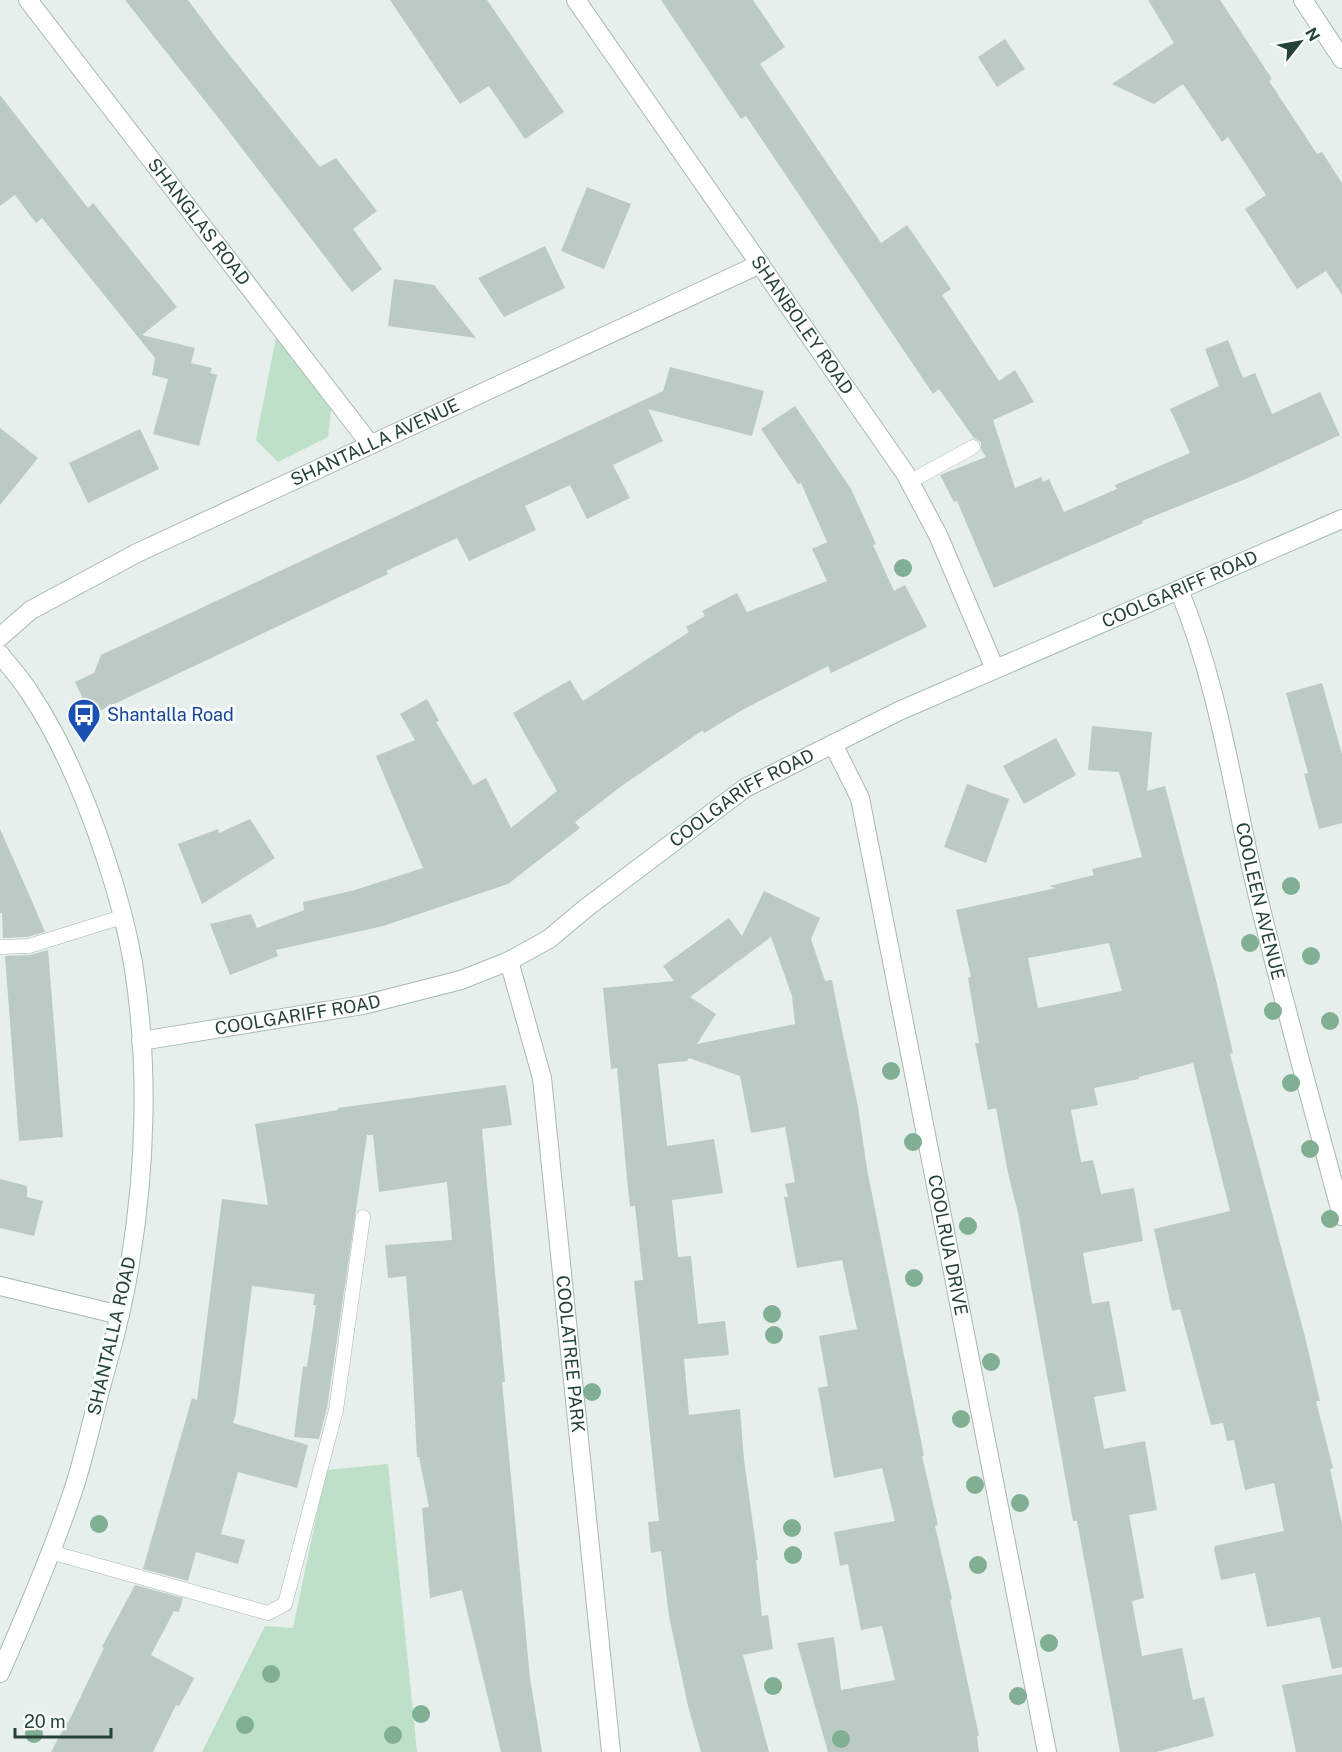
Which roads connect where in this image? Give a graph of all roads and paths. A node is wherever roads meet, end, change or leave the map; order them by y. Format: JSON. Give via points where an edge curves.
{"nodes":[{"id":1,"x":28,"y":0,"type":"edge"},
{"id":2,"x":576,"y":0,"type":"edge"},
{"id":3,"x":1303,"y":0,"type":"edge"},
{"id":4,"x":1342,"y":59,"type":"edge"},
{"id":5,"x":760,"y":264,"type":"junction"},
{"id":6,"x":370,"y":444,"type":"junction"},
{"id":7,"x":973,"y":447,"type":"dead end"},
{"id":8,"x":909,"y":482,"type":"junction"},
{"id":9,"x":1342,"y":519,"type":"edge"},
{"id":10,"x":1179,"y":590,"type":"junction"},
{"id":11,"x":0,"y":637,"type":"edge"},
{"id":12,"x":0,"y":654,"type":"edge"},
{"id":13,"x":995,"y":669,"type":"junction"},
{"id":14,"x":833,"y":744,"type":"junction"},
{"id":15,"x":122,"y":917,"type":"junction"},
{"id":16,"x":0,"y":947,"type":"edge"},
{"id":17,"x":509,"y":961,"type":"junction"},
{"id":18,"x":141,"y":1041,"type":"junction"},
{"id":19,"x":363,"y":1216,"type":"dead end"},
{"id":20,"x":1342,"y":1216,"type":"edge"},
{"id":21,"x":0,"y":1286,"type":"edge"},
{"id":22,"x":120,"y":1315,"type":"junction"},
{"id":23,"x":50,"y":1552,"type":"junction"},
{"id":24,"x":6,"y":1644,"type":"edge"},
{"id":25,"x":0,"y":1673,"type":"edge"},
{"id":26,"x":610,"y":1752,"type":"edge"},
{"id":27,"x":1047,"y":1752,"type":"edge"}],
"edges":[{"from":1,"to":6,"type":"street","name":"SHANGLAS ROAD"},
{"from":2,"to":5,"type":"street","name":"SHANBOLEY ROAD"},
{"from":3,"to":4,"type":"street"},
{"from":5,"to":6,"type":"street","name":"SHANTALLA AVENUE"},
{"from":5,"to":8,"type":"street","name":"SHANBOLEY ROAD"},
{"from":6,"to":11,"type":"street","name":"SHANTALLA AVENUE","via":[[137,554],[31,609]]},
{"from":7,"to":8,"type":"lane"},
{"from":8,"to":13,"type":"street","name":"SHANBOLEY ROAD","via":[[938,535]]},
{"from":9,"to":10,"type":"street","name":"COOLGARIFF ROAD"},
{"from":10,"to":13,"type":"street","name":"COOLGARIFF ROAD"},
{"from":10,"to":20,"type":"street","name":"COOLEEN AVENUE","via":[[1203,653],[1221,722],[1251,867]]},
{"from":12,"to":15,"type":"street","name":"SHANTALLA ROAD","via":[[30,693],[81,790]]},
{"from":13,"to":14,"type":"street","name":"COOLGARIFF ROAD"},
{"from":14,"to":17,"type":"street","name":"COOLGARIFF ROAD","via":[[745,788],[549,939]]},
{"from":14,"to":27,"type":"street","name":"COOLRUA DRIVE","via":[[860,798]]},
{"from":15,"to":16,"type":"lane","via":[[29,946]]},
{"from":15,"to":18,"type":"street","name":"SHANTALLA ROAD","via":[[133,961]]},
{"from":17,"to":18,"type":"street","name":"COOLGARIFF ROAD","via":[[461,980],[363,1005]]},
{"from":17,"to":26,"type":"street","name":"COOLATREE PARK","via":[[542,1078]]},
{"from":18,"to":22,"type":"street","name":"SHANTALLA ROAD","via":[[138,1208]]},
{"from":19,"to":23,"type":"lane","via":[[336,1410],[285,1604],[268,1613]]},
{"from":21,"to":22,"type":"street"},
{"from":22,"to":23,"type":"street","name":"SHANTALLA ROAD","via":[[74,1487]]},
{"from":23,"to":24,"type":"street","name":"SHANTALLA ROAD","via":[[35,1594]]},
{"from":24,"to":25,"type":"street","name":"SHANTALLA ROAD"}]}
